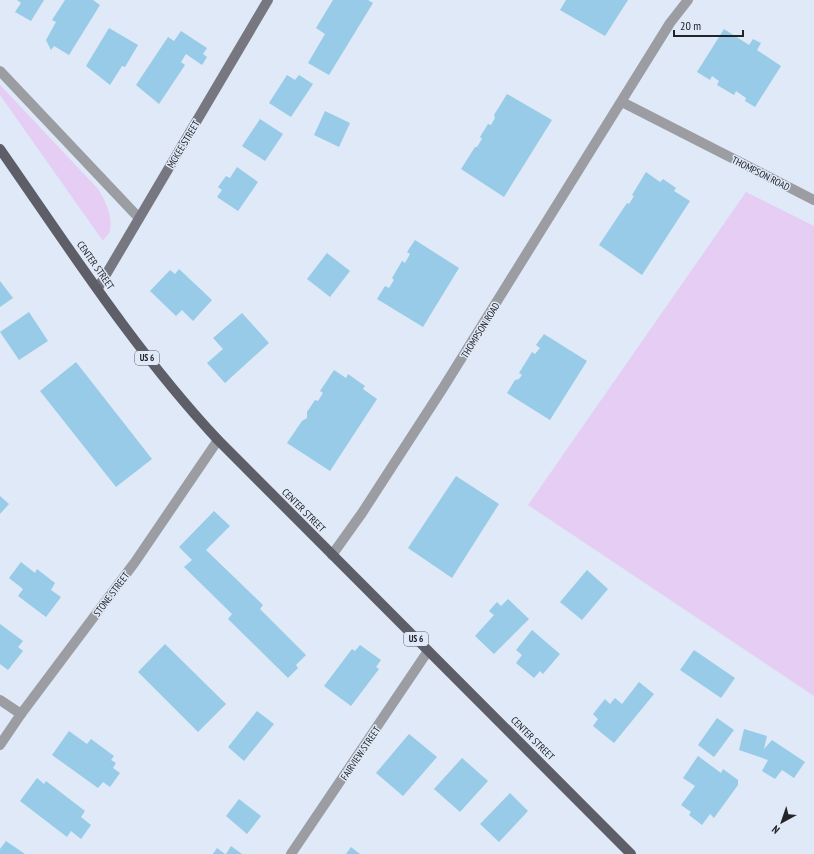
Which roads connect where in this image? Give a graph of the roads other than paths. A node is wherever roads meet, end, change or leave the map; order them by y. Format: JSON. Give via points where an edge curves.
{"nodes":[{"id":1,"x":268,"y":0,"type":"edge"},
{"id":2,"x":688,"y":0,"type":"edge"},
{"id":3,"x":0,"y":71,"type":"edge"},
{"id":4,"x":622,"y":102,"type":"junction"},
{"id":5,"x":0,"y":148,"type":"edge"},
{"id":6,"x":814,"y":200,"type":"edge"},
{"id":7,"x":139,"y":218,"type":"junction"},
{"id":8,"x":98,"y":288,"type":"junction"},
{"id":9,"x":218,"y":440,"type":"junction"},
{"id":10,"x":332,"y":555,"type":"junction"},
{"id":11,"x":428,"y":651,"type":"junction"},
{"id":12,"x":0,"y":700,"type":"edge"},
{"id":13,"x":21,"y":714,"type":"junction"},
{"id":14,"x":0,"y":745,"type":"edge"},
{"id":15,"x":291,"y":854,"type":"edge"},
{"id":16,"x":631,"y":854,"type":"edge"}],
"edges":[{"from":1,"to":7,"type":"main road","name":"MCKEE STREET"},
{"from":2,"to":4,"type":"street","name":"THOMPSON ROAD","via":[[670,23]]},
{"from":3,"to":7,"type":"street"},
{"from":4,"to":6,"type":"street","name":"THOMPSON ROAD"},
{"from":4,"to":10,"type":"street","name":"THOMPSON ROAD","via":[[443,388]]},
{"from":5,"to":8,"type":"main road","name":"CENTER STREET","number":"US 6"},
{"from":7,"to":8,"type":"main road","name":"MCKEE STREET"},
{"from":8,"to":9,"type":"main road","name":"CENTER STREET","number":"US 6","via":[[164,379]]},
{"from":9,"to":10,"type":"main road","name":"CENTER STREET","number":"US 6"},
{"from":9,"to":13,"type":"street","name":"STONE STREET","via":[[135,562]]},
{"from":10,"to":11,"type":"main road","name":"CENTER STREET","number":"US 6"},
{"from":11,"to":15,"type":"street","name":"FAIRVIEW STREET"},
{"from":11,"to":16,"type":"main road","name":"CENTER STREET","number":"US 6"},
{"from":12,"to":13,"type":"street"},
{"from":13,"to":14,"type":"street","name":"STONE STREET"}]}
